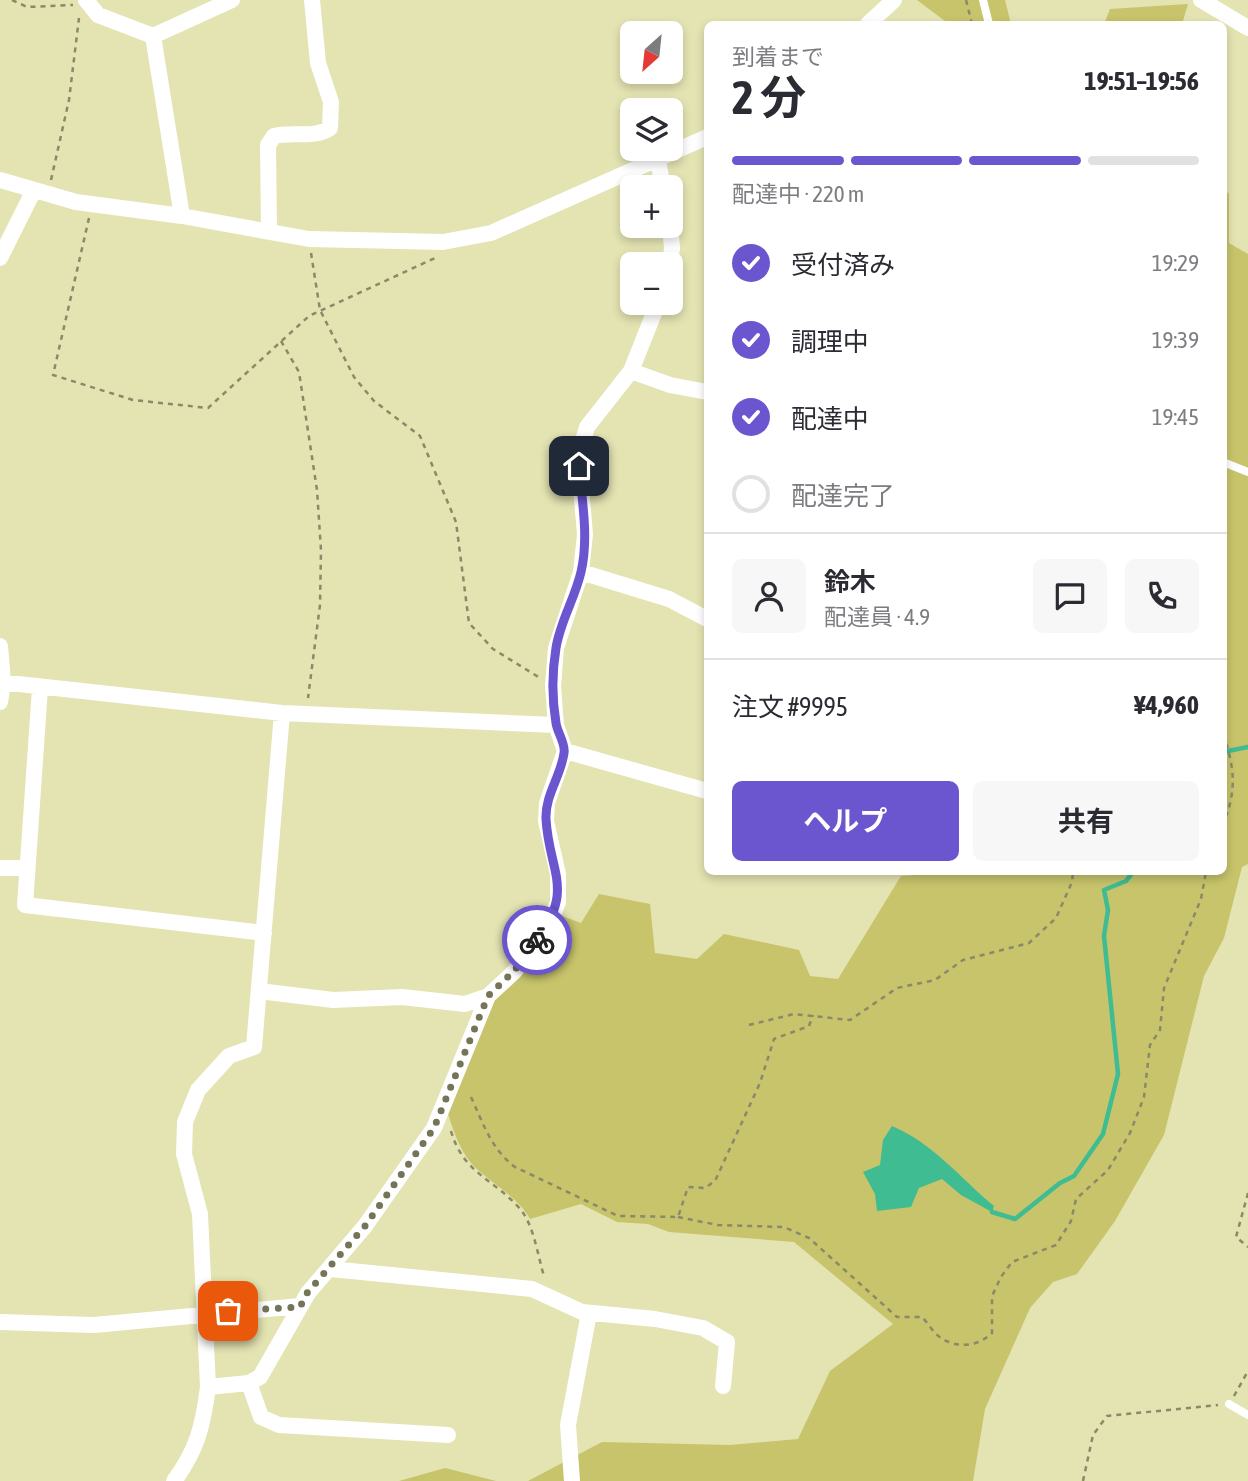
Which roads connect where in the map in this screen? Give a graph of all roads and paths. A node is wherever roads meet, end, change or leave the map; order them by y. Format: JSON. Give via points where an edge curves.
{"nodes":[{"id":1,"x":12,"y":0,"type":"edge"},
{"id":2,"x":232,"y":0,"type":"edge"},
{"id":3,"x":312,"y":0,"type":"edge"},
{"id":4,"x":894,"y":0,"type":"edge"},
{"id":5,"x":965,"y":0,"type":"edge"},
{"id":6,"x":983,"y":0,"type":"edge"},
{"id":7,"x":1200,"y":0,"type":"edge"},
{"id":8,"x":85,"y":3,"type":"edge"},
{"id":9,"x":870,"y":21,"type":"edge"},
{"id":10,"x":971,"y":21,"type":"edge"},
{"id":11,"x":988,"y":21,"type":"edge"},
{"id":12,"x":1248,"y":28,"type":"edge"},
{"id":13,"x":153,"y":36,"type":"junction"},
{"id":14,"x":704,"y":138,"type":"edge"},
{"id":15,"x":683,"y":149,"type":"edge"},
{"id":16,"x":658,"y":161,"type":"joint"},
{"id":17,"x":661,"y":175,"type":"edge"},
{"id":18,"x":0,"y":180,"type":"edge"},
{"id":19,"x":41,"y":192,"type":"junction"},
{"id":20,"x":92,"y":204,"type":"junction"},
{"id":21,"x":182,"y":216,"type":"junction"},
{"id":22,"x":268,"y":231,"type":"junction"},
{"id":23,"x":309,"y":239,"type":"junction"},
{"id":24,"x":440,"y":256,"type":"dead end"},
{"id":25,"x":0,"y":258,"type":"edge"},
{"id":26,"x":320,"y":310,"type":"junction"},
{"id":27,"x":653,"y":315,"type":"edge"},
{"id":28,"x":280,"y":339,"type":"junction"},
{"id":29,"x":631,"y":370,"type":"junction"},
{"id":30,"x":704,"y":391,"type":"edge"},
{"id":31,"x":1227,"y":464,"type":"edge"},
{"id":32,"x":1248,"y":472,"type":"edge"},
{"id":33,"x":581,"y":572,"type":"junction"},
{"id":34,"x":704,"y":617,"type":"edge"},
{"id":35,"x":0,"y":646,"type":"edge"},
{"id":36,"x":1,"y":682,"type":"edge"},
{"id":37,"x":553,"y":687,"type":"junction"},
{"id":38,"x":40,"y":688,"type":"junction"},
{"id":39,"x":0,"y":702,"type":"edge"},
{"id":40,"x":282,"y":713,"type":"junction"},
{"id":41,"x":306,"y":715,"type":"junction"},
{"id":42,"x":556,"y":725,"type":"junction"},
{"id":43,"x":1227,"y":745,"type":"edge"},
{"id":44,"x":565,"y":751,"type":"junction"},
{"id":45,"x":704,"y":790,"type":"edge"},
{"id":46,"x":1227,"y":812,"type":"edge"},
{"id":47,"x":0,"y":868,"type":"edge"},
{"id":48,"x":25,"y":868,"type":"junction"},
{"id":49,"x":1073,"y":875,"type":"edge"},
{"id":50,"x":1205,"y":875,"type":"edge"},
{"id":51,"x":264,"y":933,"type":"junction"},
{"id":52,"x":259,"y":992,"type":"junction"},
{"id":53,"x":488,"y":996,"type":"junction"},
{"id":54,"x":813,"y":1016,"type":"junction"},
{"id":55,"x":749,"y":1025,"type":"dead end"},
{"id":56,"x":471,"y":1097,"type":"dead end"},
{"id":57,"x":444,"y":1107,"type":"junction"},
{"id":58,"x":1248,"y":1193,"type":"edge"},
{"id":59,"x":677,"y":1217,"type":"junction"},
{"id":60,"x":1248,"y":1247,"type":"edge"},
{"id":61,"x":331,"y":1269,"type":"junction"},
{"id":62,"x":549,"y":1295,"type":"junction"},
{"id":63,"x":300,"y":1307,"type":"junction"},
{"id":64,"x":204,"y":1313,"type":"junction"},
{"id":65,"x":589,"y":1313,"type":"junction"},
{"id":66,"x":0,"y":1322,"type":"edge"},
{"id":67,"x":1248,"y":1371,"type":"edge"},
{"id":68,"x":248,"y":1383,"type":"junction"},
{"id":69,"x":723,"y":1385,"type":"dead end"},
{"id":70,"x":208,"y":1387,"type":"junction"},
{"id":71,"x":1229,"y":1404,"type":"junction"},
{"id":72,"x":1248,"y":1415,"type":"edge"},
{"id":73,"x":448,"y":1435,"type":"dead end"},
{"id":74,"x":174,"y":1481,"type":"edge"},
{"id":75,"x":572,"y":1481,"type":"edge"},
{"id":76,"x":1083,"y":1481,"type":"edge"}],
"edges":[{"from":1,"to":8,"type":"path","via":[[27,6]]},
{"from":2,"to":13,"type":"street"},
{"from":3,"to":22,"type":"street","via":[[318,63],[331,102],[330,128],[322,134],[274,136],[268,145]]},
{"from":4,"to":9,"type":"street"},
{"from":5,"to":10,"type":"path"},
{"from":6,"to":11,"type":"lane"},
{"from":7,"to":12,"type":"street"},
{"from":8,"to":13,"type":"street","via":[[114,23]]},
{"from":8,"to":19,"type":"path","via":[[69,100]]},
{"from":13,"to":21,"type":"street"},
{"from":14,"to":15,"type":"street"},
{"from":16,"to":17,"type":"street"},
{"from":16,"to":23,"type":"street","via":[[491,233],[464,240]]},
{"from":18,"to":19,"type":"street"},
{"from":19,"to":20,"type":"street"},
{"from":19,"to":25,"type":"street"},
{"from":20,"to":21,"type":"street"},
{"from":20,"to":28,"type":"path","via":[[53,375],[133,400],[208,408]]},
{"from":21,"to":22,"type":"street"},
{"from":22,"to":23,"type":"street"},
{"from":23,"to":26,"type":"path"},
{"from":24,"to":26,"type":"path"},
{"from":26,"to":28,"type":"path"},
{"from":26,"to":37,"type":"path","via":[[354,377],[374,401],[419,436],[456,522],[469,622],[493,649]]},
{"from":27,"to":29,"type":"street"},
{"from":28,"to":41,"type":"path","via":[[299,372],[317,490],[320,606]]},
{"from":29,"to":30,"type":"street"},
{"from":29,"to":33,"type":"street","via":[[587,427],[581,447],[585,534]]},
{"from":31,"to":32,"type":"lane"},
{"from":33,"to":34,"type":"street","via":[[669,598]]},
{"from":33,"to":37,"type":"street","via":[[556,648]]},
{"from":35,"to":36,"type":"street"},
{"from":36,"to":38,"type":"street"},
{"from":36,"to":39,"type":"street"},
{"from":37,"to":42,"type":"street"},
{"from":38,"to":40,"type":"street"},
{"from":38,"to":48,"type":"street"},
{"from":40,"to":41,"type":"street"},
{"from":40,"to":51,"type":"street"},
{"from":41,"to":42,"type":"street"},
{"from":42,"to":44,"type":"street"},
{"from":43,"to":46,"type":"path","via":[[1234,791]]},
{"from":44,"to":45,"type":"street"},
{"from":44,"to":53,"type":"street","via":[[547,803],[546,821],[558,874],[558,902],[549,925]]},
{"from":47,"to":48,"type":"street"},
{"from":48,"to":51,"type":"street","via":[[25,905]]},
{"from":49,"to":54,"type":"path","via":[[1056,918],[1029,943],[963,960],[935,980],[897,988],[850,1020]]},
{"from":50,"to":59,"type":"path","via":[[1201,899],[1164,988],[1160,1030],[1150,1045],[1144,1097],[1130,1133],[1108,1170],[1076,1199],[1071,1221],[1056,1245],[1012,1262],[1000,1278],[992,1296],[992,1333],[985,1339],[959,1345],[936,1334],[922,1317],[897,1317],[796,1230],[718,1225]]},
{"from":51,"to":52,"type":"street"},
{"from":52,"to":53,"type":"street","via":[[333,1000],[402,997],[465,1004]]},
{"from":52,"to":64,"type":"street","via":[[254,1047],[229,1056],[198,1090],[185,1122],[184,1154],[200,1214]]},
{"from":53,"to":57,"type":"street"},
{"from":54,"to":55,"type":"path","via":[[794,1014]]},
{"from":54,"to":59,"type":"path","via":[[809,1026],[774,1039],[760,1083],[715,1181],[705,1188],[688,1187]]},
{"from":56,"to":59,"type":"path","via":[[492,1144],[514,1167],[618,1216]]},
{"from":57,"to":61,"type":"street","via":[[434,1128]]},
{"from":57,"to":62,"type":"path","via":[[454,1142],[474,1172],[521,1210]]},
{"from":58,"to":60,"type":"path","via":[[1236,1237]]},
{"from":61,"to":62,"type":"street","via":[[532,1289]]},
{"from":61,"to":63,"type":"street"},
{"from":62,"to":65,"type":"street"},
{"from":63,"to":64,"type":"street"},
{"from":63,"to":68,"type":"street","via":[[260,1377]]},
{"from":64,"to":66,"type":"street","via":[[94,1325]]},
{"from":64,"to":70,"type":"street"},
{"from":65,"to":69,"type":"street","via":[[703,1328],[727,1342]]},
{"from":65,"to":75,"type":"street","via":[[568,1425]]},
{"from":67,"to":71,"type":"path"},
{"from":68,"to":70,"type":"street"},
{"from":68,"to":73,"type":"street","via":[[261,1417],[279,1425]]},
{"from":70,"to":74,"type":"street","via":[[192,1456]]},
{"from":71,"to":72,"type":"lane"},
{"from":71,"to":76,"type":"path","via":[[1107,1416],[1093,1435]]}]}
